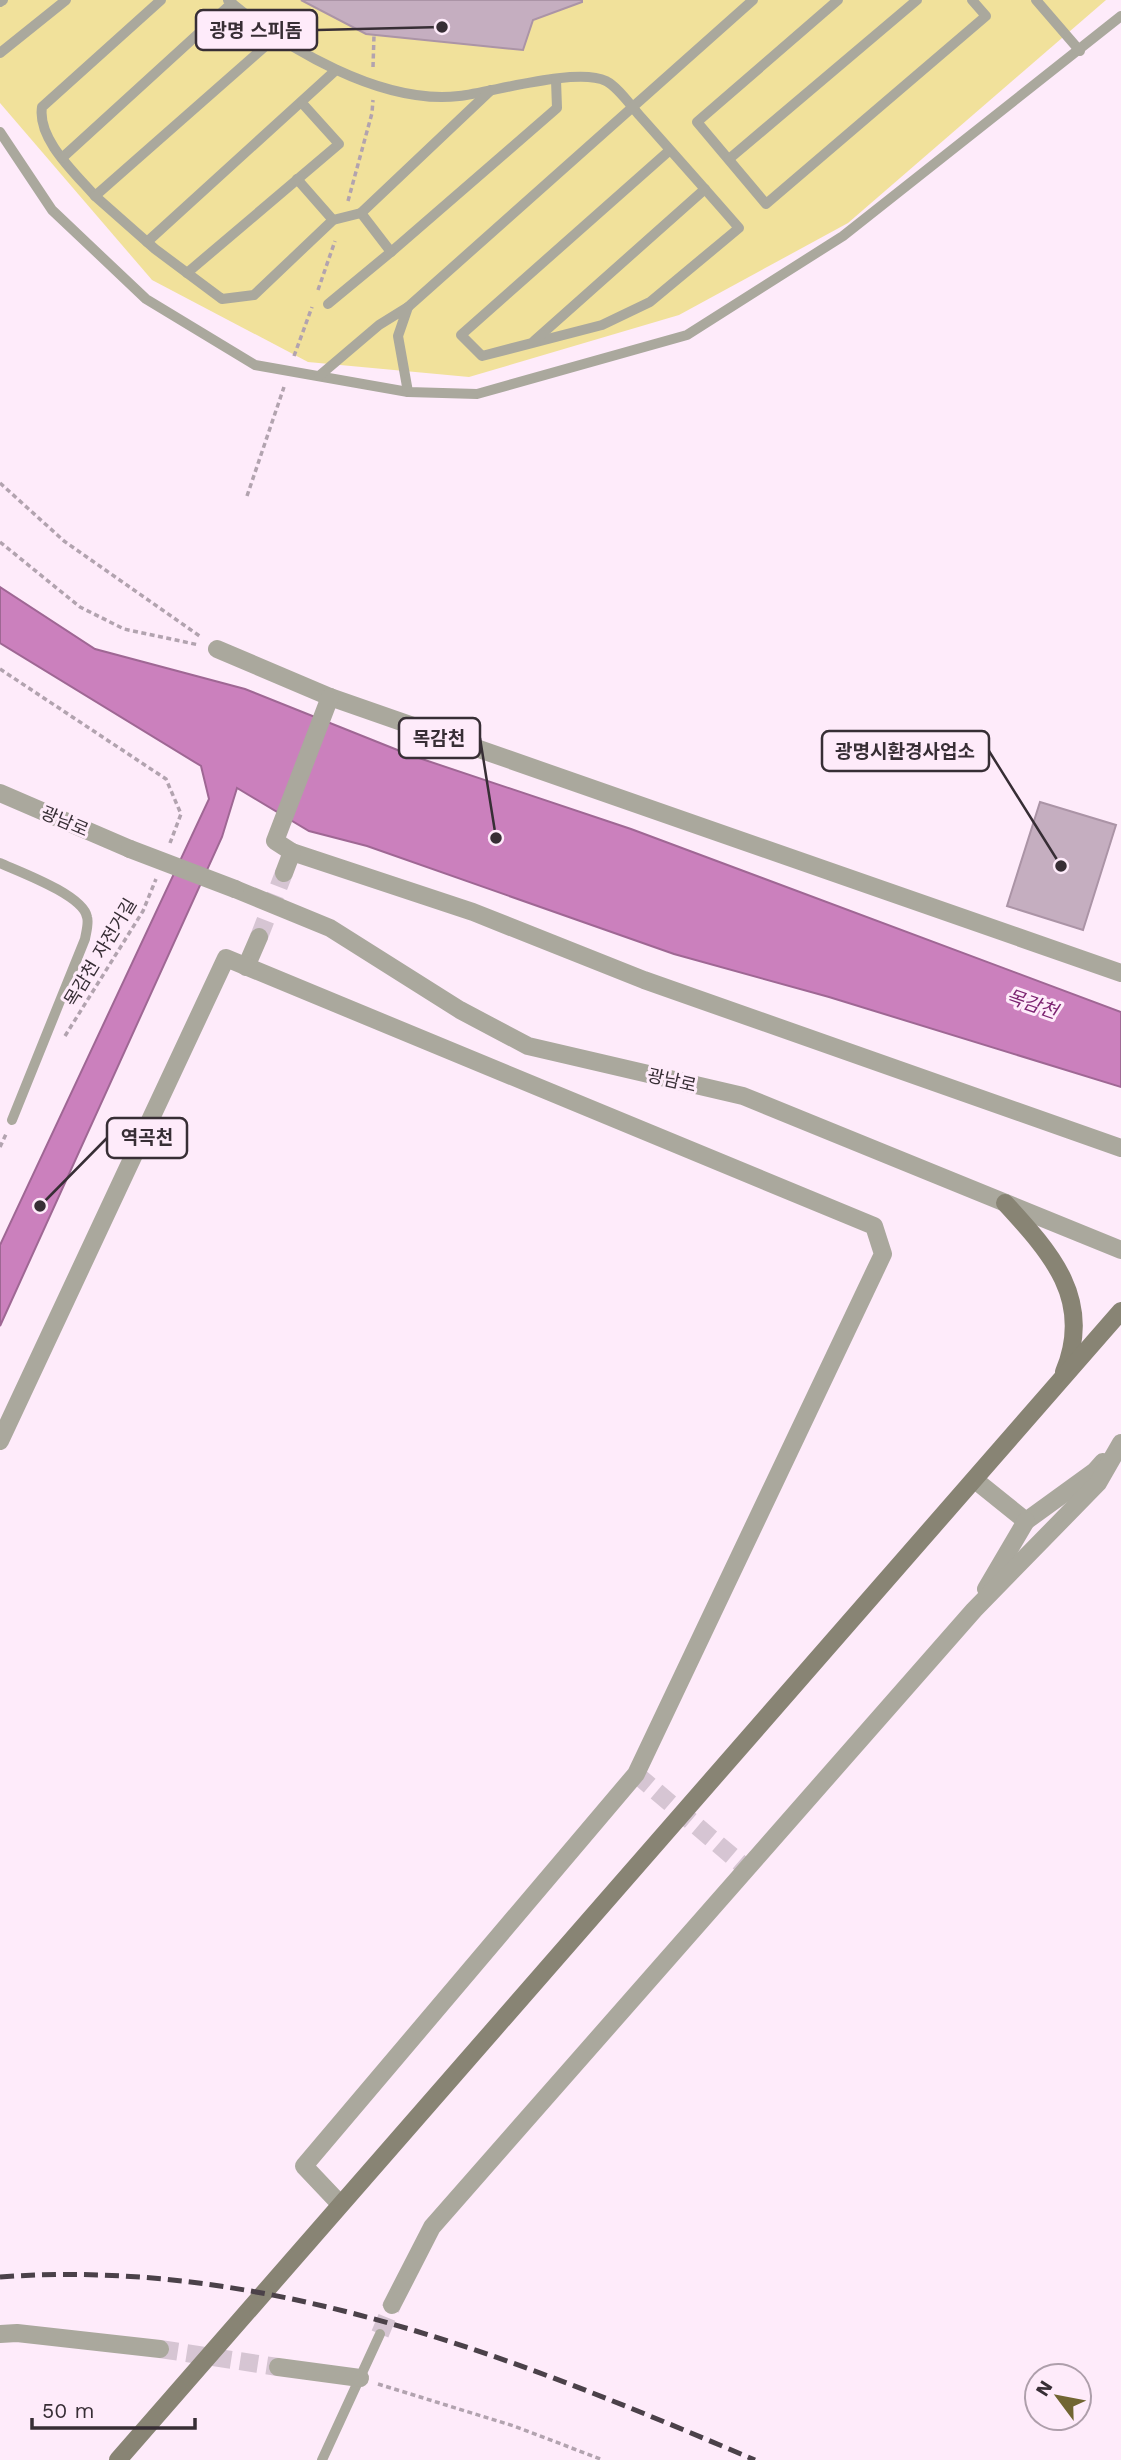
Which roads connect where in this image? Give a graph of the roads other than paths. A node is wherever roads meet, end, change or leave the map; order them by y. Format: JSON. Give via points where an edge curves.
{"nodes":[{"id":1,"x":66,"y":0,"type":"edge"},
{"id":2,"x":161,"y":0,"type":"edge"},
{"id":3,"x":753,"y":0,"type":"edge"},
{"id":4,"x":838,"y":0,"type":"edge"},
{"id":5,"x":917,"y":0,"type":"edge"},
{"id":6,"x":972,"y":0,"type":"edge"},
{"id":7,"x":1036,"y":0,"type":"edge"},
{"id":8,"x":230,"y":2,"type":"edge"},
{"id":9,"x":1121,"y":16,"type":"edge"},
{"id":10,"x":278,"y":35,"type":"junction"},
{"id":11,"x":1080,"y":51,"type":"junction"},
{"id":12,"x":0,"y":52,"type":"edge"},
{"id":13,"x":336,"y":70,"type":"junction"},
{"id":14,"x":556,"y":80,"type":"junction"},
{"id":15,"x":491,"y":90,"type":"junction"},
{"id":16,"x":302,"y":103,"type":"junction"},
{"id":17,"x":632,"y":108,"type":"junction"},
{"id":18,"x":0,"y":132,"type":"edge"},
{"id":19,"x":670,"y":150,"type":"junction"},
{"id":20,"x":62,"y":158,"type":"junction"},
{"id":21,"x":729,"y":159,"type":"junction"},
{"id":22,"x":297,"y":179,"type":"junction"},
{"id":23,"x":705,"y":189,"type":"junction"},
{"id":24,"x":95,"y":196,"type":"junction"},
{"id":25,"x":361,"y":213,"type":"junction"},
{"id":26,"x":338,"y":220,"type":"junction"},
{"id":27,"x":147,"y":242,"type":"junction"},
{"id":28,"x":391,"y":252,"type":"junction"},
{"id":29,"x":187,"y":273,"type":"junction"},
{"id":30,"x":328,"y":304,"type":"dead end"},
{"id":31,"x":408,"y":307,"type":"junction"},
{"id":32,"x":532,"y":343,"type":"junction"},
{"id":33,"x":319,"y":376,"type":"junction"},
{"id":34,"x":408,"y":392,"type":"junction"},
{"id":35,"x":217,"y":649,"type":"road end"},
{"id":36,"x":330,"y":697,"type":"junction"},
{"id":37,"x":0,"y":793,"type":"edge"},
{"id":38,"x":292,"y":852,"type":"junction"},
{"id":39,"x":0,"y":863,"type":"edge"},
{"id":40,"x":284,"y":873,"type":"tunnel mouth"},
{"id":41,"x":259,"y":937,"type":"tunnel mouth"},
{"id":42,"x":247,"y":967,"type":"junction"},
{"id":43,"x":1121,"y":973,"type":"edge"},
{"id":44,"x":12,"y":1120,"type":"dead end"},
{"id":45,"x":1121,"y":1148,"type":"edge"},
{"id":46,"x":1005,"y":1203,"type":"junction"},
{"id":47,"x":1121,"y":1250,"type":"edge"},
{"id":48,"x":1121,"y":1311,"type":"edge"},
{"id":49,"x":1059,"y":1384,"type":"junction"},
{"id":50,"x":0,"y":1441,"type":"edge"},
{"id":51,"x":1121,"y":1442,"type":"edge"},
{"id":52,"x":975,"y":1480,"type":"junction"},
{"id":53,"x":1026,"y":1521,"type":"junction"},
{"id":54,"x":974,"y":1610,"type":"junction"},
{"id":55,"x":340,"y":2204,"type":"junction"},
{"id":56,"x":392,"y":2305,"type":"tunnel mouth"},
{"id":57,"x":0,"y":2334,"type":"edge"},
{"id":58,"x":380,"y":2334,"type":"tunnel mouth"},
{"id":59,"x":160,"y":2349,"type":"tunnel mouth"},
{"id":60,"x":278,"y":2367,"type":"tunnel mouth"},
{"id":61,"x":360,"y":2378,"type":"junction"},
{"id":62,"x":118,"y":2460,"type":"edge"},
{"id":63,"x":322,"y":2460,"type":"edge"}],
"edges":[{"from":1,"to":12,"type":"lane"},
{"from":2,"to":20,"type":"lane","via":[[42,107],[40,119]]},
{"from":3,"to":17,"type":"lane"},
{"from":4,"to":21,"type":"lane","via":[[697,122]]},
{"from":5,"to":21,"type":"lane"},
{"from":6,"to":21,"type":"lane","via":[[986,16],[766,204]]},
{"from":7,"to":11,"type":"lane"},
{"from":8,"to":10,"type":"lane"},
{"from":8,"to":20,"type":"lane"},
{"from":9,"to":11,"type":"lane"},
{"from":10,"to":13,"type":"lane"},
{"from":10,"to":24,"type":"lane"},
{"from":11,"to":34,"type":"lane","via":[[843,236],[687,335],[477,394]]},
{"from":13,"to":15,"type":"lane","via":[[408,95],[457,96]]},
{"from":13,"to":16,"type":"lane"},
{"from":14,"to":15,"type":"lane"},
{"from":14,"to":17,"type":"lane","via":[[607,81]]},
{"from":14,"to":28,"type":"lane","via":[[557,108]]},
{"from":15,"to":25,"type":"lane"},
{"from":16,"to":22,"type":"lane","via":[[339,144]]},
{"from":16,"to":27,"type":"lane"},
{"from":17,"to":19,"type":"lane"},
{"from":17,"to":31,"type":"lane"},
{"from":18,"to":33,"type":"lane","via":[[52,210],[146,299],[255,365]]},
{"from":19,"to":23,"type":"lane"},
{"from":19,"to":32,"type":"lane","via":[[461,335],[482,356]]},
{"from":20,"to":24,"type":"lane"},
{"from":22,"to":26,"type":"lane"},
{"from":22,"to":29,"type":"lane"},
{"from":23,"to":32,"type":"lane"},
{"from":23,"to":32,"type":"lane","via":[[739,228],[650,302],[602,325]]},
{"from":24,"to":27,"type":"lane"},
{"from":25,"to":26,"type":"lane"},
{"from":25,"to":28,"type":"lane"},
{"from":26,"to":29,"type":"lane","via":[[254,295],[222,299]]},
{"from":27,"to":29,"type":"lane"},
{"from":28,"to":30,"type":"lane"},
{"from":31,"to":33,"type":"lane","via":[[379,325]]},
{"from":31,"to":34,"type":"lane","via":[[398,336]]},
{"from":33,"to":34,"type":"lane"},
{"from":35,"to":36,"type":"street"},
{"from":36,"to":38,"type":"street","via":[[275,841]]},
{"from":36,"to":43,"type":"street"},
{"from":37,"to":46,"type":"street","name":"광남로","bridge":true,"via":[[330,928],[460,1010],[527,1046],[743,1096]]},
{"from":38,"to":40,"type":"street"},
{"from":38,"to":45,"type":"street","via":[[473,912],[657,984]]},
{"from":39,"to":44,"type":"lane","via":[[71,897],[88,918],[85,939]]},
{"from":41,"to":42,"type":"street"},
{"from":42,"to":50,"type":"street","via":[[226,958]]},
{"from":42,"to":55,"type":"street","via":[[874,1226],[883,1254],[636,1774],[304,2166]]},
{"from":46,"to":47,"type":"street","name":"광남로"},
{"from":46,"to":49,"type":"main road","via":[[1048,1250],[1068,1292],[1075,1336]]},
{"from":48,"to":49,"type":"main road"},
{"from":49,"to":52,"type":"main road"},
{"from":51,"to":53,"type":"street","via":[[1095,1472]]},
{"from":51,"to":54,"type":"street","via":[[1098,1483]]},
{"from":52,"to":53,"type":"street"},
{"from":52,"to":55,"type":"main road"},
{"from":53,"to":54,"type":"street"},
{"from":54,"to":56,"type":"street","via":[[432,2227]]},
{"from":55,"to":62,"type":"main road"},
{"from":57,"to":59,"type":"street"},
{"from":58,"to":61,"type":"lane"},
{"from":60,"to":61,"type":"street"},
{"from":61,"to":63,"type":"lane"}]}
